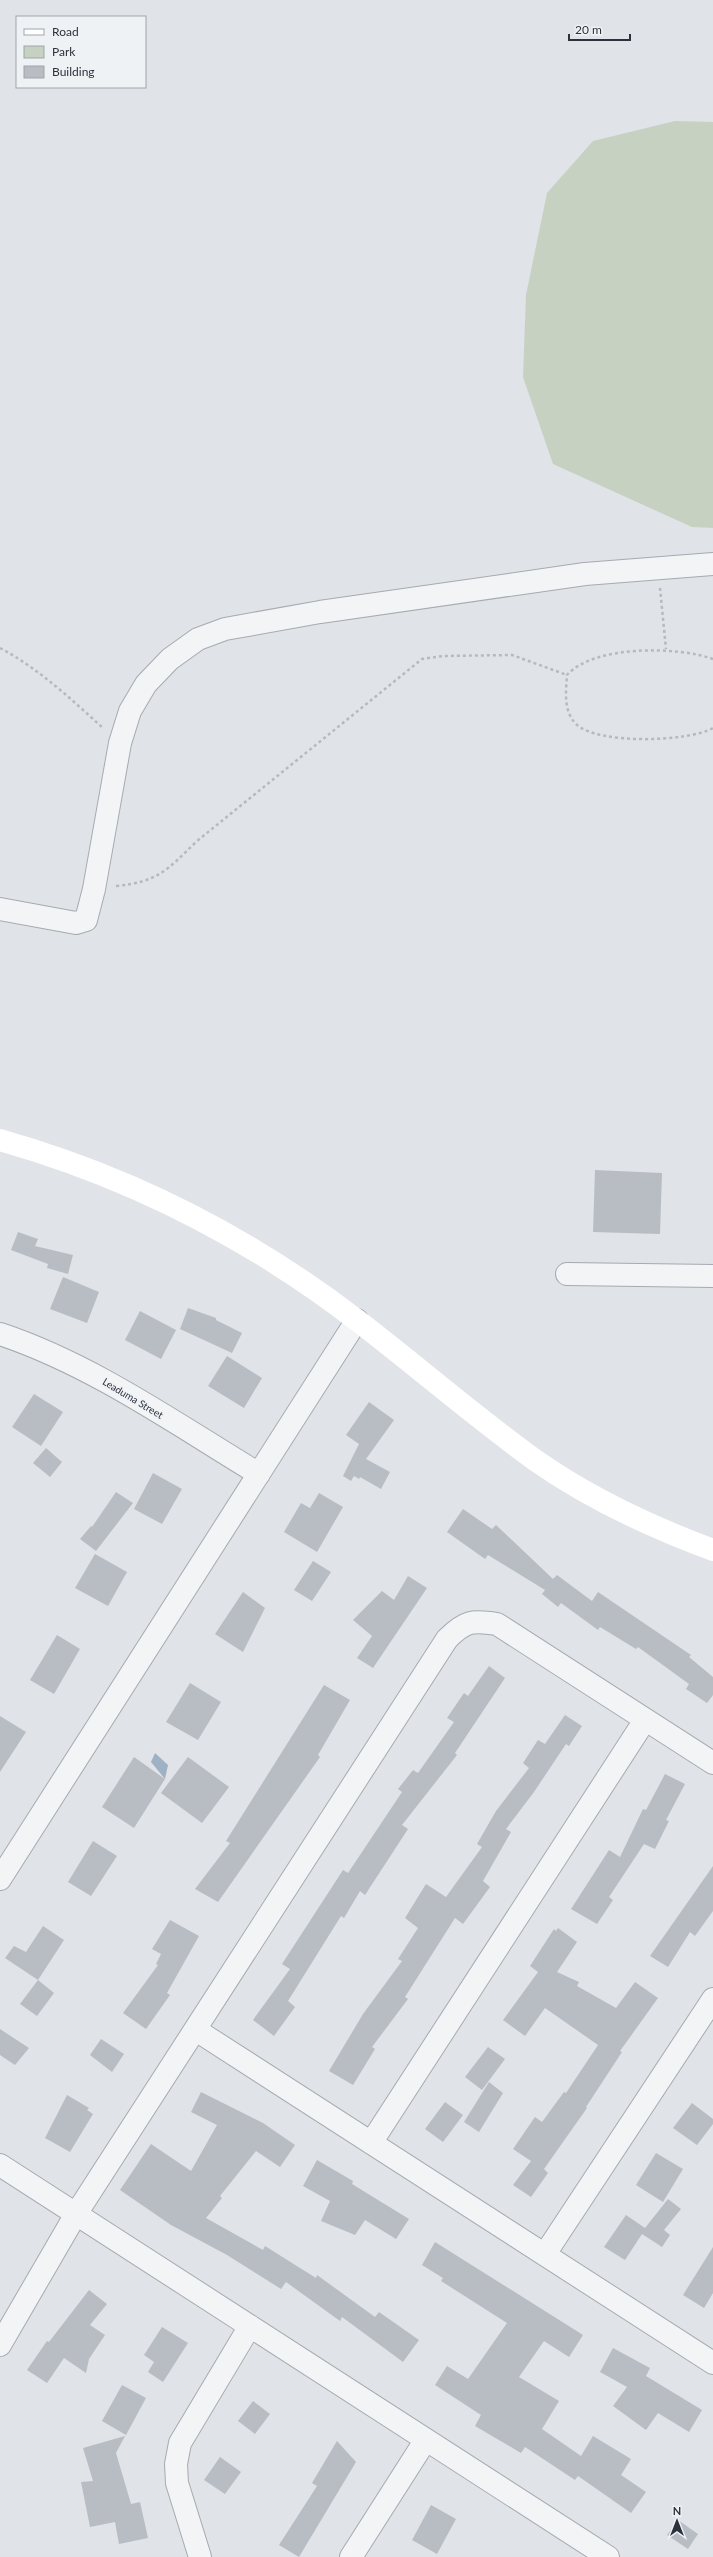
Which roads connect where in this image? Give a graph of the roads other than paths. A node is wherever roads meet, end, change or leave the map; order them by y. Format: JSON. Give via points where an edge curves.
{"nodes":[{"id":1,"x":713,"y":564,"type":"edge"},
{"id":2,"x":0,"y":909,"type":"edge"},
{"id":3,"x":0,"y":1140,"type":"edge"},
{"id":4,"x":567,"y":1274,"type":"dead end"},
{"id":5,"x":713,"y":1276,"type":"edge"},
{"id":6,"x":357,"y":1320,"type":"junction"},
{"id":7,"x":3,"y":1340,"type":"edge"},
{"id":8,"x":259,"y":1474,"type":"junction"},
{"id":9,"x":713,"y":1550,"type":"edge"},
{"id":10,"x":645,"y":1720,"type":"junction"},
{"id":11,"x":713,"y":1763,"type":"edge"},
{"id":12,"x":0,"y":1879,"type":"edge"},
{"id":13,"x":713,"y":1999,"type":"edge"},
{"id":14,"x":196,"y":2030,"type":"junction"},
{"id":15,"x":371,"y":2143,"type":"junction"},
{"id":16,"x":0,"y":2165,"type":"edge"},
{"id":17,"x":76,"y":2214,"type":"junction"},
{"id":18,"x":545,"y":2254,"type":"junction"},
{"id":19,"x":250,"y":2326,"type":"junction"},
{"id":20,"x":0,"y":2345,"type":"edge"},
{"id":21,"x":713,"y":2364,"type":"edge"},
{"id":22,"x":425,"y":2441,"type":"junction"},
{"id":23,"x":602,"y":2556,"type":"edge"},
{"id":24,"x":200,"y":2557,"type":"edge"},
{"id":25,"x":350,"y":2557,"type":"edge"}],
"edges":[{"from":1,"to":2,"type":"street","via":[[585,574],[429,596],[225,629],[198,639],[170,660],[146,684],[130,711],[120,743],[89,914],[81,923]]},
{"from":3,"to":6,"type":"main road","via":[[40,1151],[115,1178],[187,1211],[276,1263]]},
{"from":4,"to":5,"type":"street"},
{"from":6,"to":8,"type":"street"},
{"from":6,"to":9,"type":"main road","via":[[475,1415],[537,1461],[595,1497],[674,1536]]},
{"from":7,"to":8,"type":"street","name":"Leaduma Street","via":[[60,1358],[104,1381]]},
{"from":8,"to":12,"type":"street"},
{"from":10,"to":11,"type":"street"},
{"from":10,"to":14,"type":"street","via":[[497,1624],[476,1621],[460,1626],[447,1639]]},
{"from":10,"to":15,"type":"street"},
{"from":13,"to":18,"type":"street"},
{"from":14,"to":15,"type":"street"},
{"from":14,"to":17,"type":"street"},
{"from":15,"to":18,"type":"street"},
{"from":16,"to":17,"type":"street"},
{"from":17,"to":19,"type":"street"},
{"from":17,"to":20,"type":"street"},
{"from":18,"to":21,"type":"street"},
{"from":19,"to":22,"type":"street"},
{"from":19,"to":24,"type":"street","via":[[180,2443],[176,2464],[177,2483]]},
{"from":22,"to":23,"type":"street"},
{"from":22,"to":25,"type":"street"}]}
